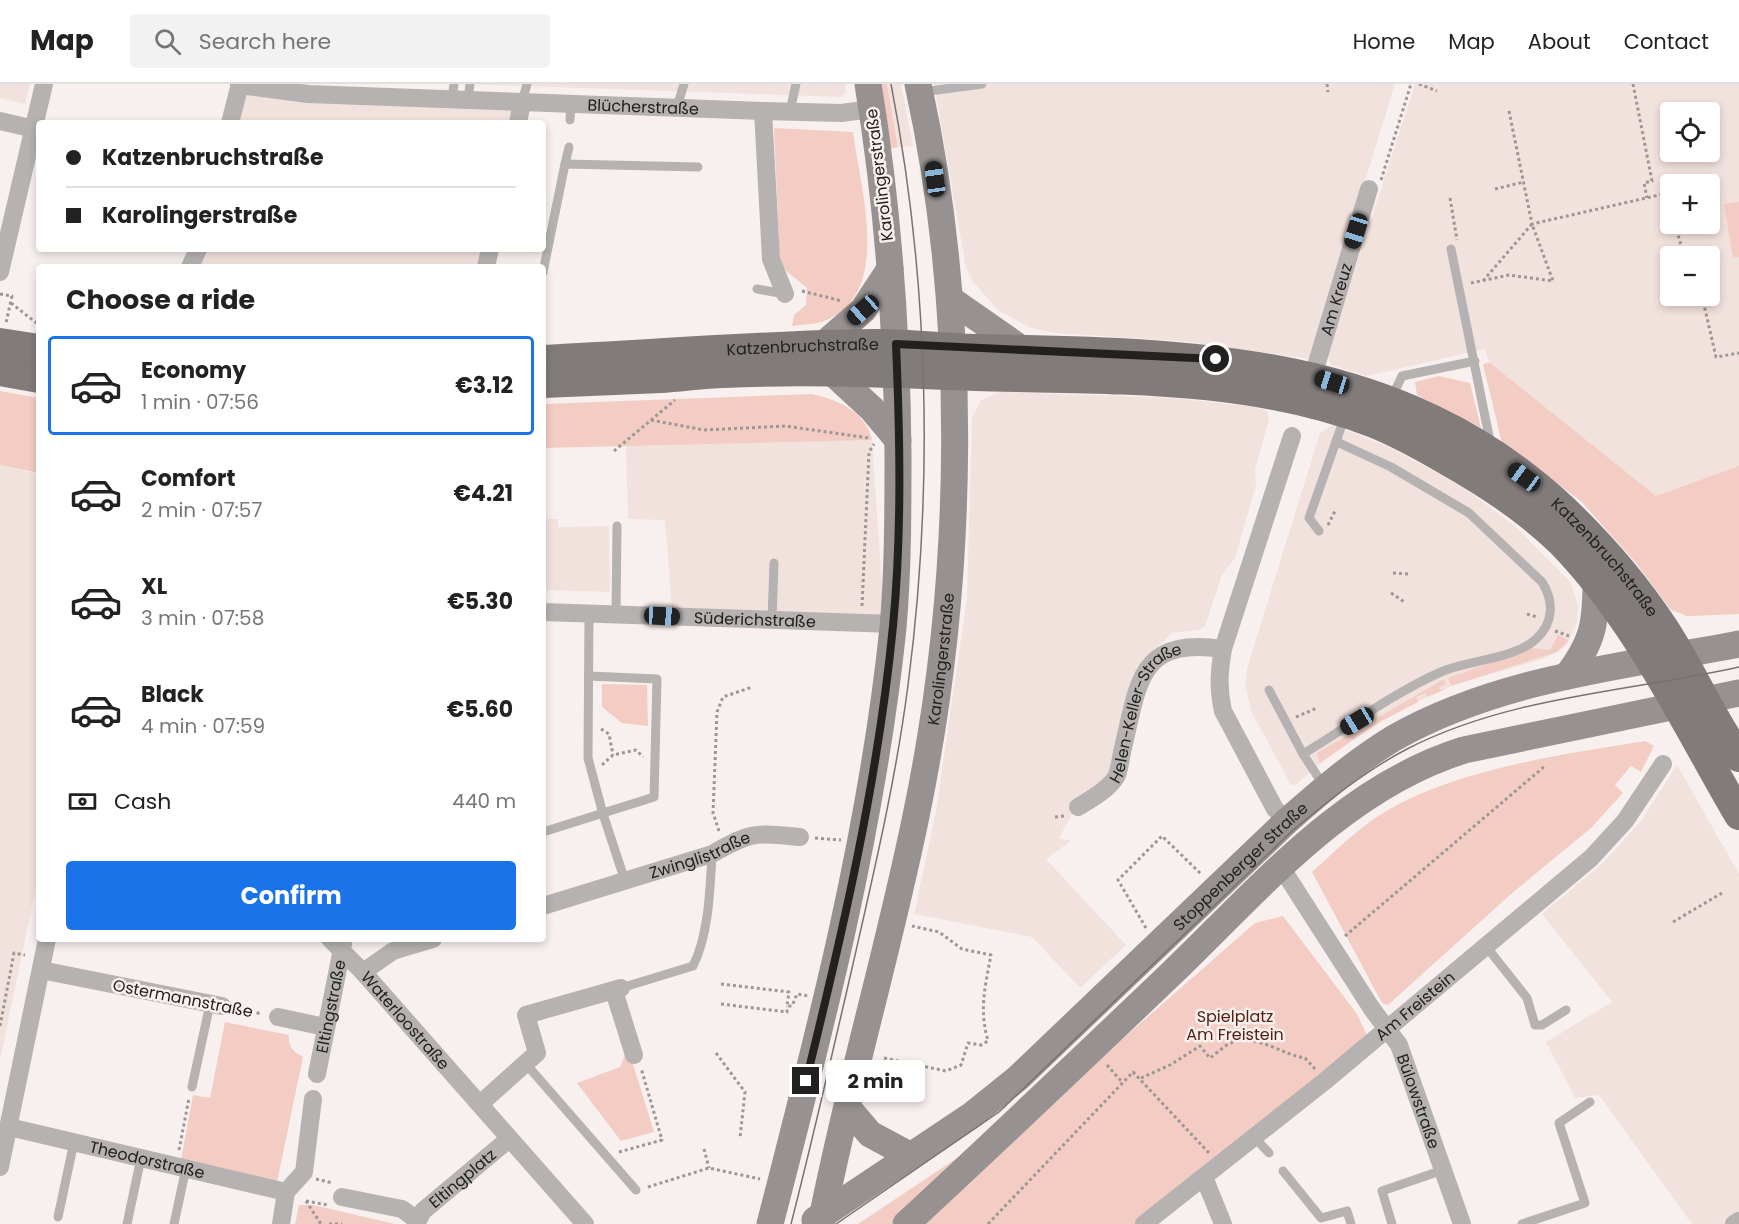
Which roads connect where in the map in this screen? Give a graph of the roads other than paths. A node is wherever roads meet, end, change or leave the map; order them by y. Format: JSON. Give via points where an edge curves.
{"nodes":[{"id":1,"x":44,"y":84,"type":"edge"},
{"id":2,"x":684,"y":84,"type":"edge"},
{"id":3,"x":796,"y":84,"type":"edge"},
{"id":4,"x":982,"y":84,"type":"edge"},
{"id":5,"x":240,"y":85,"type":"edge"},
{"id":6,"x":919,"y":88,"type":"edge"},
{"id":7,"x":461,"y":92,"type":"edge"},
{"id":8,"x":525,"y":93,"type":"edge"},
{"id":9,"x":870,"y":96,"type":"edge"},
{"id":10,"x":677,"y":107,"type":"junction"},
{"id":11,"x":763,"y":111,"type":"junction"},
{"id":12,"x":790,"y":111,"type":"junction"},
{"id":13,"x":38,"y":120,"type":"edge"},
{"id":14,"x":231,"y":120,"type":"edge"},
{"id":15,"x":519,"y":120,"type":"edge"},
{"id":16,"x":0,"y":121,"type":"edge"},
{"id":17,"x":36,"y":130,"type":"edge"},
{"id":18,"x":569,"y":147,"type":"dead end"},
{"id":19,"x":565,"y":164,"type":"junction"},
{"id":20,"x":698,"y":167,"type":"dead end"},
{"id":21,"x":1369,"y":189,"type":"road end"},
{"id":22,"x":1451,"y":249,"type":"road end"},
{"id":23,"x":545,"y":264,"type":"edge"},
{"id":24,"x":890,"y":269,"type":"junction"},
{"id":25,"x":0,"y":272,"type":"edge"},
{"id":26,"x":757,"y":289,"type":"dead end"},
{"id":27,"x":785,"y":294,"type":"joint"},
{"id":28,"x":950,"y":299,"type":"junction"},
{"id":29,"x":2,"y":337,"type":"edge"},
{"id":30,"x":36,"y":348,"type":"edge"},
{"id":31,"x":1023,"y":350,"type":"junction"},
{"id":32,"x":828,"y":358,"type":"junction"},
{"id":33,"x":897,"y":358,"type":"junction"},
{"id":34,"x":546,"y":360,"type":"edge"},
{"id":35,"x":953,"y":361,"type":"junction"},
{"id":36,"x":1475,"y":361,"type":"junction"},
{"id":37,"x":0,"y":371,"type":"edge"},
{"id":38,"x":1313,"y":376,"type":"junction"},
{"id":39,"x":36,"y":377,"type":"edge"},
{"id":40,"x":546,"y":383,"type":"edge"},
{"id":41,"x":1390,"y":400,"type":"junction"},
{"id":42,"x":1346,"y":413,"type":"junction"},
{"id":43,"x":1292,"y":436,"type":"dead end"},
{"id":44,"x":898,"y":440,"type":"junction"},
{"id":45,"x":1337,"y":442,"type":"junction"},
{"id":46,"x":1493,"y":455,"type":"junction"},
{"id":47,"x":616,"y":526,"type":"dead end"},
{"id":48,"x":1319,"y":531,"type":"dead end"},
{"id":49,"x":774,"y":563,"type":"dead end"},
{"id":50,"x":1596,"y":582,"type":"junction"},
{"id":51,"x":546,"y":612,"type":"edge"},
{"id":52,"x":589,"y":613,"type":"junction"},
{"id":53,"x":616,"y":614,"type":"junction"},
{"id":54,"x":772,"y":620,"type":"junction"},
{"id":55,"x":893,"y":624,"type":"junction"},
{"id":56,"x":1739,"y":644,"type":"edge"},
{"id":57,"x":1223,"y":650,"type":"junction"},
{"id":58,"x":589,"y":676,"type":"junction"},
{"id":59,"x":1567,"y":676,"type":"junction"},
{"id":60,"x":1679,"y":680,"type":"junction"},
{"id":61,"x":1269,"y":690,"type":"dead end"},
{"id":62,"x":1739,"y":693,"type":"edge"},
{"id":63,"x":1303,"y":754,"type":"junction"},
{"id":64,"x":1739,"y":757,"type":"edge"},
{"id":65,"x":1663,"y":764,"type":"dead end"},
{"id":66,"x":1325,"y":788,"type":"junction"},
{"id":67,"x":1078,"y":807,"type":"dead end"},
{"id":68,"x":603,"y":814,"type":"junction"},
{"id":69,"x":1739,"y":815,"type":"edge"},
{"id":70,"x":1287,"y":821,"type":"junction"},
{"id":71,"x":546,"y":831,"type":"edge"},
{"id":72,"x":800,"y":837,"type":"road end"},
{"id":73,"x":718,"y":850,"type":"junction"},
{"id":74,"x":1281,"y":867,"type":"junction"},
{"id":75,"x":625,"y":881,"type":"junction"},
{"id":76,"x":546,"y":905,"type":"edge"},
{"id":77,"x":46,"y":942,"type":"edge"},
{"id":78,"x":423,"y":942,"type":"edge"},
{"id":79,"x":339,"y":944,"type":"edge"},
{"id":80,"x":1485,"y":945,"type":"junction"},
{"id":81,"x":41,"y":970,"type":"junction"},
{"id":82,"x":363,"y":972,"type":"junction"},
{"id":83,"x":617,"y":989,"type":"junction"},
{"id":84,"x":216,"y":1005,"type":"joint"},
{"id":85,"x":1566,"y":1010,"type":"dead end"},
{"id":86,"x":278,"y":1017,"type":"road end"},
{"id":87,"x":325,"y":1027,"type":"junction"},
{"id":88,"x":1387,"y":1027,"type":"junction"},
{"id":89,"x":634,"y":1055,"type":"road end"},
{"id":90,"x":526,"y":1064,"type":"junction"},
{"id":91,"x":317,"y":1074,"type":"dead end"},
{"id":92,"x":192,"y":1087,"type":"road end"},
{"id":93,"x":313,"y":1099,"type":"dead end"},
{"id":94,"x":1590,"y":1102,"type":"dead end"},
{"id":95,"x":480,"y":1104,"type":"junction"},
{"id":96,"x":848,"y":1108,"type":"junction"},
{"id":97,"x":7,"y":1115,"type":"edge"},
{"id":98,"x":1253,"y":1136,"type":"junction"},
{"id":99,"x":509,"y":1139,"type":"junction"},
{"id":100,"x":74,"y":1142,"type":"junction"},
{"id":101,"x":1269,"y":1153,"type":"dead end"},
{"id":102,"x":911,"y":1156,"type":"junction"},
{"id":103,"x":141,"y":1158,"type":"junction"},
{"id":104,"x":0,"y":1167,"type":"edge"},
{"id":105,"x":181,"y":1167,"type":"junction"},
{"id":106,"x":1443,"y":1170,"type":"junction"},
{"id":107,"x":1283,"y":1171,"type":"dead end"},
{"id":108,"x":1204,"y":1177,"type":"junction"},
{"id":109,"x":636,"y":1190,"type":"road end"},
{"id":110,"x":286,"y":1192,"type":"junction"},
{"id":111,"x":342,"y":1197,"type":"dead end"},
{"id":112,"x":58,"y":1216,"type":"dead end"},
{"id":113,"x":818,"y":1221,"type":"edge"},
{"id":114,"x":1739,"y":1221,"type":"edge"},
{"id":115,"x":416,"y":1222,"type":"edge"},
{"id":116,"x":127,"y":1224,"type":"edge"},
{"id":117,"x":174,"y":1224,"type":"edge"},
{"id":118,"x":281,"y":1224,"type":"edge"},
{"id":119,"x":585,"y":1224,"type":"edge"},
{"id":120,"x":770,"y":1224,"type":"edge"},
{"id":121,"x":906,"y":1224,"type":"edge"},
{"id":122,"x":1144,"y":1224,"type":"edge"},
{"id":123,"x":1223,"y":1224,"type":"edge"},
{"id":124,"x":1351,"y":1224,"type":"edge"},
{"id":125,"x":1392,"y":1224,"type":"edge"},
{"id":126,"x":1462,"y":1224,"type":"edge"},
{"id":127,"x":1522,"y":1224,"type":"edge"},
{"id":128,"x":1734,"y":1224,"type":"edge"}],
"edges":[{"from":1,"to":13,"type":"street"},
{"from":2,"to":10,"type":"lane"},
{"from":3,"to":12,"type":"lane"},
{"from":4,"to":6,"type":"lane"},
{"from":5,"to":7,"type":"street","name":"Blücherstraße","via":[[308,94]]},
{"from":5,"to":14,"type":"street"},
{"from":6,"to":28,"type":"main road","name":"Karolingerstraße"},
{"from":7,"to":8,"type":"street","name":"Blücherstraße"},
{"from":8,"to":10,"type":"street","name":"Blücherstraße","via":[[571,112]]},
{"from":8,"to":15,"type":"street"},
{"from":9,"to":12,"type":"street","name":"Blücherstraße","via":[[841,113]]},
{"from":9,"to":24,"type":"main road","name":"Karolingerstraße"},
{"from":10,"to":11,"type":"street","name":"Blücherstraße"},
{"from":11,"to":12,"type":"street","name":"Blücherstraße"},
{"from":11,"to":27,"type":"street","via":[[771,259]]},
{"from":16,"to":17,"type":"street"},
{"from":17,"to":25,"type":"street"},
{"from":18,"to":19,"type":"lane"},
{"from":19,"to":20,"type":"lane"},
{"from":19,"to":23,"type":"lane"},
{"from":21,"to":38,"type":"street","name":"Am Kreuz"},
{"from":22,"to":36,"type":"lane"},
{"from":24,"to":32,"type":"main road"},
{"from":24,"to":33,"type":"main road","name":"Karolingerstraße"},
{"from":26,"to":27,"type":"lane"},
{"from":28,"to":31,"type":"main road"},
{"from":28,"to":35,"type":"main road","name":"Karolingerstraße"},
{"from":29,"to":30,"type":"main road"},
{"from":31,"to":35,"type":"main road","name":"Katzenbruchstraße"},
{"from":31,"to":38,"type":"main road","name":"Katzenbruchstraße","via":[[1196,357]]},
{"from":32,"to":33,"type":"main road","name":"Katzenbruchstraße"},
{"from":32,"to":34,"type":"main road","name":"Katzenbruchstraße"},
{"from":32,"to":40,"type":"main road","name":"Katzenbruchstraße","via":[[664,378]]},
{"from":32,"to":44,"type":"main road"},
{"from":33,"to":35,"type":"main road","name":"Katzenbruchstraße"},
{"from":33,"to":44,"type":"main road","name":"Karolingerstraße"},
{"from":35,"to":42,"type":"main road","name":"Katzenbruchstraße","via":[[1202,384],[1281,396]]},
{"from":35,"to":96,"type":"main road","name":"Karolingerstraße","via":[[949,576],[933,722],[894,919]]},
{"from":36,"to":41,"type":"lane","via":[[1402,376]]},
{"from":36,"to":46,"type":"lane"},
{"from":37,"to":39,"type":"main road"},
{"from":38,"to":41,"type":"main road","name":"Katzenbruchstraße"},
{"from":41,"to":46,"type":"main road","name":"Katzenbruchstraße"},
{"from":42,"to":45,"type":"lane"},
{"from":42,"to":50,"type":"main road","name":"Katzenbruchstraße","via":[[1377,424],[1487,482],[1528,513]]},
{"from":43,"to":57,"type":"street"},
{"from":44,"to":55,"type":"main road","name":"Karolingerstraße"},
{"from":45,"to":48,"type":"lane","via":[[1309,518]]},
{"from":45,"to":63,"type":"lane","via":[[1391,467],[1470,513],[1542,582],[1550,594],[1552,609],[1537,639],[1526,647],[1429,678]]},
{"from":46,"to":60,"type":"main road","name":"Katzenbruchstraße","via":[[1558,505],[1630,581]]},
{"from":47,"to":53,"type":"lane"},
{"from":49,"to":54,"type":"lane"},
{"from":50,"to":59,"type":"main road","via":[[1596,619],[1591,638]]},
{"from":50,"to":60,"type":"main road","name":"Katzenbruchstraße"},
{"from":51,"to":52,"type":"street","name":"Süderichstraße"},
{"from":52,"to":53,"type":"street","name":"Süderichstraße"},
{"from":52,"to":58,"type":"lane"},
{"from":53,"to":54,"type":"street","name":"Süderichstraße"},
{"from":54,"to":55,"type":"street","name":"Süderichstraße"},
{"from":55,"to":120,"type":"main road","name":"Karolingerstraße","via":[[861,842]]},
{"from":56,"to":60,"type":"main road","name":"Stoppenberger Straße"},
{"from":57,"to":67,"type":"street","name":"Helen-Keller-Straße","via":[[1203,646],[1179,648],[1159,656],[1144,672],[1116,777]]},
{"from":57,"to":70,"type":"street","via":[[1218,673],[1223,711],[1275,809]]},
{"from":58,"to":68,"type":"lane","via":[[588,758]]},
{"from":58,"to":68,"type":"lane","via":[[657,679],[654,797]]},
{"from":59,"to":60,"type":"main road","name":"Stoppenberger Straße"},
{"from":59,"to":66,"type":"main road","name":"Stoppenberger Straße","via":[[1495,695],[1434,718],[1393,739]]},
{"from":60,"to":62,"type":"main road","name":"Stoppenberger Straße"},
{"from":60,"to":64,"type":"main road"},
{"from":60,"to":69,"type":"main road"},
{"from":60,"to":74,"type":"main road","name":"Stoppenberger Straße","via":[[1436,759],[1354,804]]},
{"from":61,"to":63,"type":"lane"},
{"from":63,"to":66,"type":"lane"},
{"from":65,"to":80,"type":"street","name":"Am Freistein","via":[[1611,838]]},
{"from":66,"to":70,"type":"main road","name":"Stoppenberger Straße"},
{"from":68,"to":71,"type":"lane"},
{"from":68,"to":75,"type":"lane"},
{"from":70,"to":102,"type":"main road","name":"Stoppenberger Straße","via":[[1018,1078]]},
{"from":72,"to":73,"type":"street","name":"Zwinglistraße","via":[[755,833]]},
{"from":73,"to":75,"type":"street","name":"Zwinglistraße"},
{"from":73,"to":83,"type":"lane","via":[[693,966]]},
{"from":74,"to":88,"type":"street","name":"Bülowstraße"},
{"from":74,"to":121,"type":"main road","name":"Stoppenberger Straße"},
{"from":75,"to":76,"type":"street","name":"Zwinglistraße"},
{"from":77,"to":81,"type":"street"},
{"from":78,"to":82,"type":"street","via":[[393,951]]},
{"from":79,"to":82,"type":"street","name":"Waterloostraße"},
{"from":79,"to":87,"type":"street","name":"Eltingstraße"},
{"from":80,"to":85,"type":"lane","via":[[1527,999],[1535,1025],[1542,1025]]},
{"from":80,"to":88,"type":"street","name":"Am Freistein"},
{"from":81,"to":84,"type":"street","name":"Ostermannstraße"},
{"from":81,"to":97,"type":"street"},
{"from":82,"to":95,"type":"street","name":"Waterloostraße"},
{"from":83,"to":89,"type":"street"},
{"from":83,"to":90,"type":"street","via":[[526,1015],[537,1053]]},
{"from":84,"to":92,"type":"lane"},
{"from":86,"to":87,"type":"street"},
{"from":87,"to":91,"type":"street","name":"Eltingstraße"},
{"from":88,"to":98,"type":"street","name":"Am Freistein"},
{"from":88,"to":106,"type":"street","name":"Bülowstraße","via":[[1405,1057]]},
{"from":90,"to":95,"type":"street"},
{"from":90,"to":109,"type":"lane"},
{"from":93,"to":110,"type":"street","via":[[304,1172]]},
{"from":94,"to":127,"type":"lane","via":[[1559,1123],[1585,1203]]},
{"from":95,"to":99,"type":"street","name":"Waterloostraße"},
{"from":96,"to":102,"type":"main road","via":[[870,1134]]},
{"from":96,"to":113,"type":"main road","name":"Karolingerstraße"},
{"from":97,"to":100,"type":"street","name":"Theodorstraße"},
{"from":97,"to":104,"type":"street"},
{"from":98,"to":101,"type":"lane"},
{"from":98,"to":108,"type":"street","name":"Am Freistein"},
{"from":99,"to":115,"type":"street","name":"Eltingplatz","via":[[423,1211]]},
{"from":99,"to":119,"type":"street","name":"Waterloostraße"},
{"from":100,"to":103,"type":"street","name":"Theodorstraße"},
{"from":100,"to":112,"type":"lane"},
{"from":102,"to":113,"type":"main road","name":"Stoppenberger Straße"},
{"from":103,"to":105,"type":"street","name":"Theodorstraße"},
{"from":103,"to":116,"type":"lane"},
{"from":105,"to":110,"type":"street","name":"Theodorstraße"},
{"from":105,"to":117,"type":"lane"},
{"from":106,"to":125,"type":"lane","via":[[1382,1191]]},
{"from":106,"to":126,"type":"street","name":"Bülowstraße"},
{"from":107,"to":124,"type":"lane","via":[[1321,1218],[1347,1211]]},
{"from":108,"to":122,"type":"street","name":"Am Freistein"},
{"from":108,"to":123,"type":"street"},
{"from":110,"to":118,"type":"street"},
{"from":111,"to":115,"type":"street","name":"Eltingplatz","via":[[402,1209]]},
{"from":114,"to":128,"type":"street"}]}
